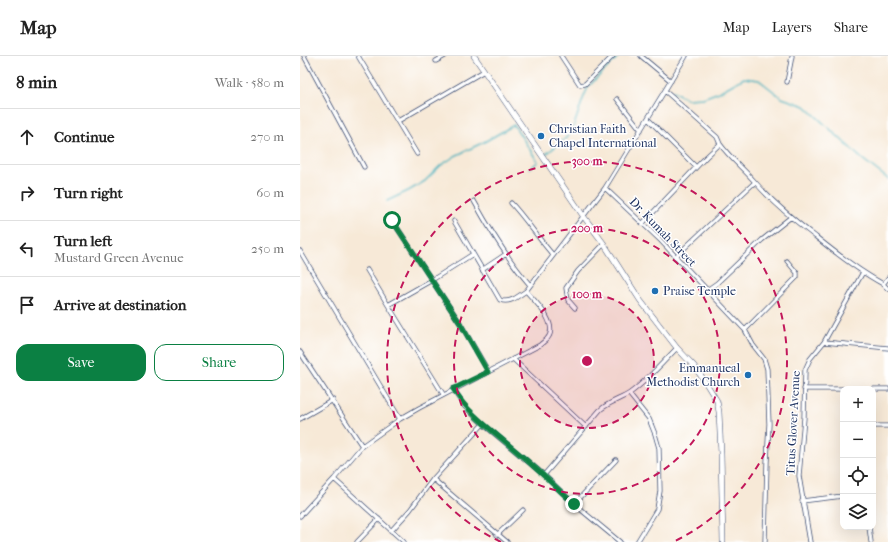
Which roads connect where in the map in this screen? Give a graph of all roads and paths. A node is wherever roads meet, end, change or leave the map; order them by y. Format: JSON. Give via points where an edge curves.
{"nodes":[{"id":1,"x":304,"y":56,"type":"edge"},
{"id":2,"x":358,"y":56,"type":"edge"},
{"id":3,"x":445,"y":56,"type":"edge"},
{"id":4,"x":474,"y":56,"type":"edge"},
{"id":5,"x":561,"y":56,"type":"edge"},
{"id":6,"x":613,"y":56,"type":"edge"},
{"id":7,"x":641,"y":56,"type":"edge"},
{"id":8,"x":686,"y":56,"type":"edge"},
{"id":9,"x":792,"y":56,"type":"edge"},
{"id":10,"x":436,"y":61,"type":"dead end"},
{"id":11,"x":484,"y":71,"type":"junction"},
{"id":12,"x":671,"y":80,"type":"junction"},
{"id":13,"x":786,"y":82,"type":"dead end"},
{"id":14,"x":665,"y":91,"type":"junction"},
{"id":15,"x":617,"y":99,"type":"dead end"},
{"id":16,"x":648,"y":119,"type":"junction"},
{"id":17,"x":398,"y":121,"type":"junction"},
{"id":18,"x":641,"y":130,"type":"junction"},
{"id":19,"x":720,"y":144,"type":"junction"},
{"id":20,"x":417,"y":154,"type":"dead end"},
{"id":21,"x":364,"y":167,"type":"dead end"},
{"id":22,"x":696,"y":168,"type":"junction"},
{"id":23,"x":755,"y":182,"type":"junction"},
{"id":24,"x":605,"y":188,"type":"junction"},
{"id":25,"x":474,"y":201,"type":"dead end"},
{"id":26,"x":511,"y":203,"type":"dead end"},
{"id":27,"x":584,"y":217,"type":"junction"},
{"id":28,"x":791,"y":217,"type":"junction"},
{"id":29,"x":392,"y":220,"type":"dead end"},
{"id":30,"x":454,"y":221,"type":"dead end"},
{"id":31,"x":643,"y":223,"type":"junction"},
{"id":32,"x":604,"y":244,"type":"junction"},
{"id":33,"x":300,"y":251,"type":"edge"},
{"id":34,"x":473,"y":254,"type":"junction"},
{"id":35,"x":506,"y":254,"type":"junction"},
{"id":36,"x":553,"y":255,"type":"junction"},
{"id":37,"x":676,"y":257,"type":"junction"},
{"id":38,"x":787,"y":261,"type":"dead end"},
{"id":39,"x":367,"y":270,"type":"dead end"},
{"id":40,"x":482,"y":270,"type":"junction"},
{"id":41,"x":863,"y":272,"type":"junction"},
{"id":42,"x":888,"y":278,"type":"edge"},
{"id":43,"x":432,"y":280,"type":"junction"},
{"id":44,"x":883,"y":284,"type":"junction"},
{"id":45,"x":530,"y":285,"type":"junction"},
{"id":46,"x":888,"y":289,"type":"edge"},
{"id":47,"x":526,"y":290,"type":"junction"},
{"id":48,"x":707,"y":290,"type":"junction"},
{"id":49,"x":388,"y":305,"type":"junction"},
{"id":50,"x":575,"y":308,"type":"dead end"},
{"id":51,"x":745,"y":330,"type":"junction"},
{"id":52,"x":824,"y":342,"type":"junction"},
{"id":53,"x":677,"y":348,"type":"junction"},
{"id":54,"x":888,"y":348,"type":"edge"},
{"id":55,"x":300,"y":352,"type":"edge"},
{"id":56,"x":513,"y":359,"type":"junction"},
{"id":57,"x":488,"y":372,"type":"junction"},
{"id":58,"x":453,"y":389,"type":"junction"},
{"id":59,"x":804,"y":389,"type":"junction"},
{"id":60,"x":840,"y":389,"type":"edge"},
{"id":61,"x":876,"y":389,"type":"edge"},
{"id":62,"x":888,"y":389,"type":"edge"},
{"id":63,"x":443,"y":394,"type":"junction"},
{"id":64,"x":629,"y":394,"type":"junction"},
{"id":65,"x":333,"y":400,"type":"junction"},
{"id":66,"x":300,"y":419,"type":"edge"},
{"id":67,"x":400,"y":419,"type":"junction"},
{"id":68,"x":483,"y":424,"type":"junction"},
{"id":69,"x":876,"y":426,"type":"edge"},
{"id":70,"x":888,"y":426,"type":"edge"},
{"id":71,"x":586,"y":427,"type":"junction"},
{"id":72,"x":362,"y":446,"type":"junction"},
{"id":73,"x":616,"y":460,"type":"dead end"},
{"id":74,"x":544,"y":475,"type":"junction"},
{"id":75,"x":334,"y":479,"type":"junction"},
{"id":76,"x":433,"y":479,"type":"junction"},
{"id":77,"x":840,"y":496,"type":"edge"},
{"id":78,"x":802,"y":501,"type":"junction"},
{"id":79,"x":574,"y":504,"type":"junction"},
{"id":80,"x":523,"y":510,"type":"dead end"},
{"id":81,"x":300,"y":516,"type":"edge"},
{"id":82,"x":379,"y":519,"type":"junction"},
{"id":83,"x":869,"y":530,"type":"edge"},
{"id":84,"x":391,"y":531,"type":"junction"},
{"id":85,"x":497,"y":535,"type":"junction"},
{"id":86,"x":356,"y":542,"type":"edge"},
{"id":87,"x":404,"y":542,"type":"edge"},
{"id":88,"x":507,"y":542,"type":"edge"},
{"id":89,"x":620,"y":542,"type":"edge"},
{"id":90,"x":637,"y":542,"type":"edge"},
{"id":91,"x":723,"y":542,"type":"edge"},
{"id":92,"x":765,"y":542,"type":"edge"},
{"id":93,"x":810,"y":542,"type":"edge"},
{"id":94,"x":871,"y":542,"type":"edge"}],
"edges":[{"from":1,"to":21,"type":"street"},
{"from":2,"to":17,"type":"street"},
{"from":3,"to":10,"type":"street"},
{"from":4,"to":11,"type":"street"},
{"from":5,"to":6,"type":"street","via":[[580,85],[585,84]]},
{"from":7,"to":12,"type":"street"},
{"from":8,"to":12,"type":"street"},
{"from":9,"to":13,"type":"street"},
{"from":11,"to":17,"type":"street"},
{"from":11,"to":27,"type":"street"},
{"from":12,"to":14,"type":"street"},
{"from":14,"to":16,"type":"street"},
{"from":14,"to":19,"type":"street","via":[[717,137]]},
{"from":15,"to":18,"type":"street"},
{"from":16,"to":18,"type":"street"},
{"from":16,"to":22,"type":"street"},
{"from":17,"to":20,"type":"street"},
{"from":18,"to":24,"type":"street"},
{"from":19,"to":22,"type":"street"},
{"from":19,"to":23,"type":"street"},
{"from":22,"to":31,"type":"street"},
{"from":23,"to":28,"type":"street"},
{"from":23,"to":37,"type":"street"},
{"from":24,"to":27,"type":"street"},
{"from":24,"to":31,"type":"street","name":"Dr. Kumah Street"},
{"from":25,"to":35,"type":"street"},
{"from":26,"to":36,"type":"street"},
{"from":27,"to":32,"type":"street"},
{"from":27,"to":36,"type":"street"},
{"from":28,"to":41,"type":"street"},
{"from":28,"to":48,"type":"street","via":[[762,240],[717,284]]},
{"from":29,"to":43,"type":"street"},
{"from":30,"to":34,"type":"street"},
{"from":31,"to":37,"type":"street","name":"Dr. Kumah Street"},
{"from":32,"to":50,"type":"street","via":[[578,271],[566,288],[568,300]]},
{"from":32,"to":53,"type":"street","via":[[652,316]]},
{"from":33,"to":67,"type":"street"},
{"from":34,"to":40,"type":"street"},
{"from":34,"to":43,"type":"street"},
{"from":35,"to":40,"type":"street"},
{"from":35,"to":45,"type":"street"},
{"from":36,"to":45,"type":"street"},
{"from":37,"to":48,"type":"street","name":"Dr. Kumah Street"},
{"from":38,"to":51,"type":"street","via":[[797,273],[797,277]]},
{"from":39,"to":49,"type":"street"},
{"from":40,"to":47,"type":"street","via":[[500,300],[510,301]]},
{"from":41,"to":44,"type":"street"},
{"from":41,"to":52,"type":"street","name":"Titus Glover Avenue"},
{"from":42,"to":44,"type":"street"},
{"from":43,"to":49,"type":"street"},
{"from":43,"to":57,"type":"street"},
{"from":44,"to":46,"type":"street"},
{"from":45,"to":47,"type":"street"},
{"from":47,"to":56,"type":"street","via":[[544,313],[551,330],[548,338],[540,345]]},
{"from":48,"to":51,"type":"street","name":"Dr. Kumah Street"},
{"from":49,"to":63,"type":"street"},
{"from":51,"to":92,"type":"street","name":"Dr. Kumah Street","via":[[767,368],[769,424]]},
{"from":52,"to":54,"type":"street"},
{"from":52,"to":59,"type":"street","name":"Titus Glover Avenue","via":[[806,366]]},
{"from":53,"to":64,"type":"street"},
{"from":53,"to":91,"type":"street","via":[[694,366],[717,401]]},
{"from":55,"to":65,"type":"street"},
{"from":56,"to":57,"type":"street"},
{"from":56,"to":71,"type":"street"},
{"from":57,"to":58,"type":"street"},
{"from":58,"to":63,"type":"street"},
{"from":58,"to":68,"type":"street","via":[[464,405]]},
{"from":59,"to":60,"type":"street"},
{"from":59,"to":78,"type":"street","name":"Titus Glover Avenue","via":[[799,476]]},
{"from":61,"to":62,"type":"street"},
{"from":63,"to":67,"type":"street"},
{"from":64,"to":71,"type":"street","via":[[606,405]]},
{"from":64,"to":90,"type":"street","via":[[649,419],[659,448],[660,491],[657,510]]},
{"from":65,"to":66,"type":"street"},
{"from":65,"to":72,"type":"street"},
{"from":67,"to":72,"type":"street"},
{"from":68,"to":74,"type":"street"},
{"from":68,"to":76,"type":"street"},
{"from":69,"to":70,"type":"street"},
{"from":71,"to":74,"type":"street"},
{"from":72,"to":75,"type":"street"},
{"from":73,"to":79,"type":"street"},
{"from":74,"to":79,"type":"street"},
{"from":75,"to":81,"type":"street"},
{"from":75,"to":82,"type":"street"},
{"from":76,"to":84,"type":"street"},
{"from":76,"to":85,"type":"street"},
{"from":77,"to":78,"type":"street"},
{"from":78,"to":93,"type":"street","name":"Titus Glover Avenue"},
{"from":79,"to":89,"type":"street"},
{"from":80,"to":85,"type":"street"},
{"from":82,"to":84,"type":"street"},
{"from":82,"to":86,"type":"street"},
{"from":83,"to":94,"type":"street"},
{"from":84,"to":87,"type":"street"},
{"from":85,"to":88,"type":"street"}]}
